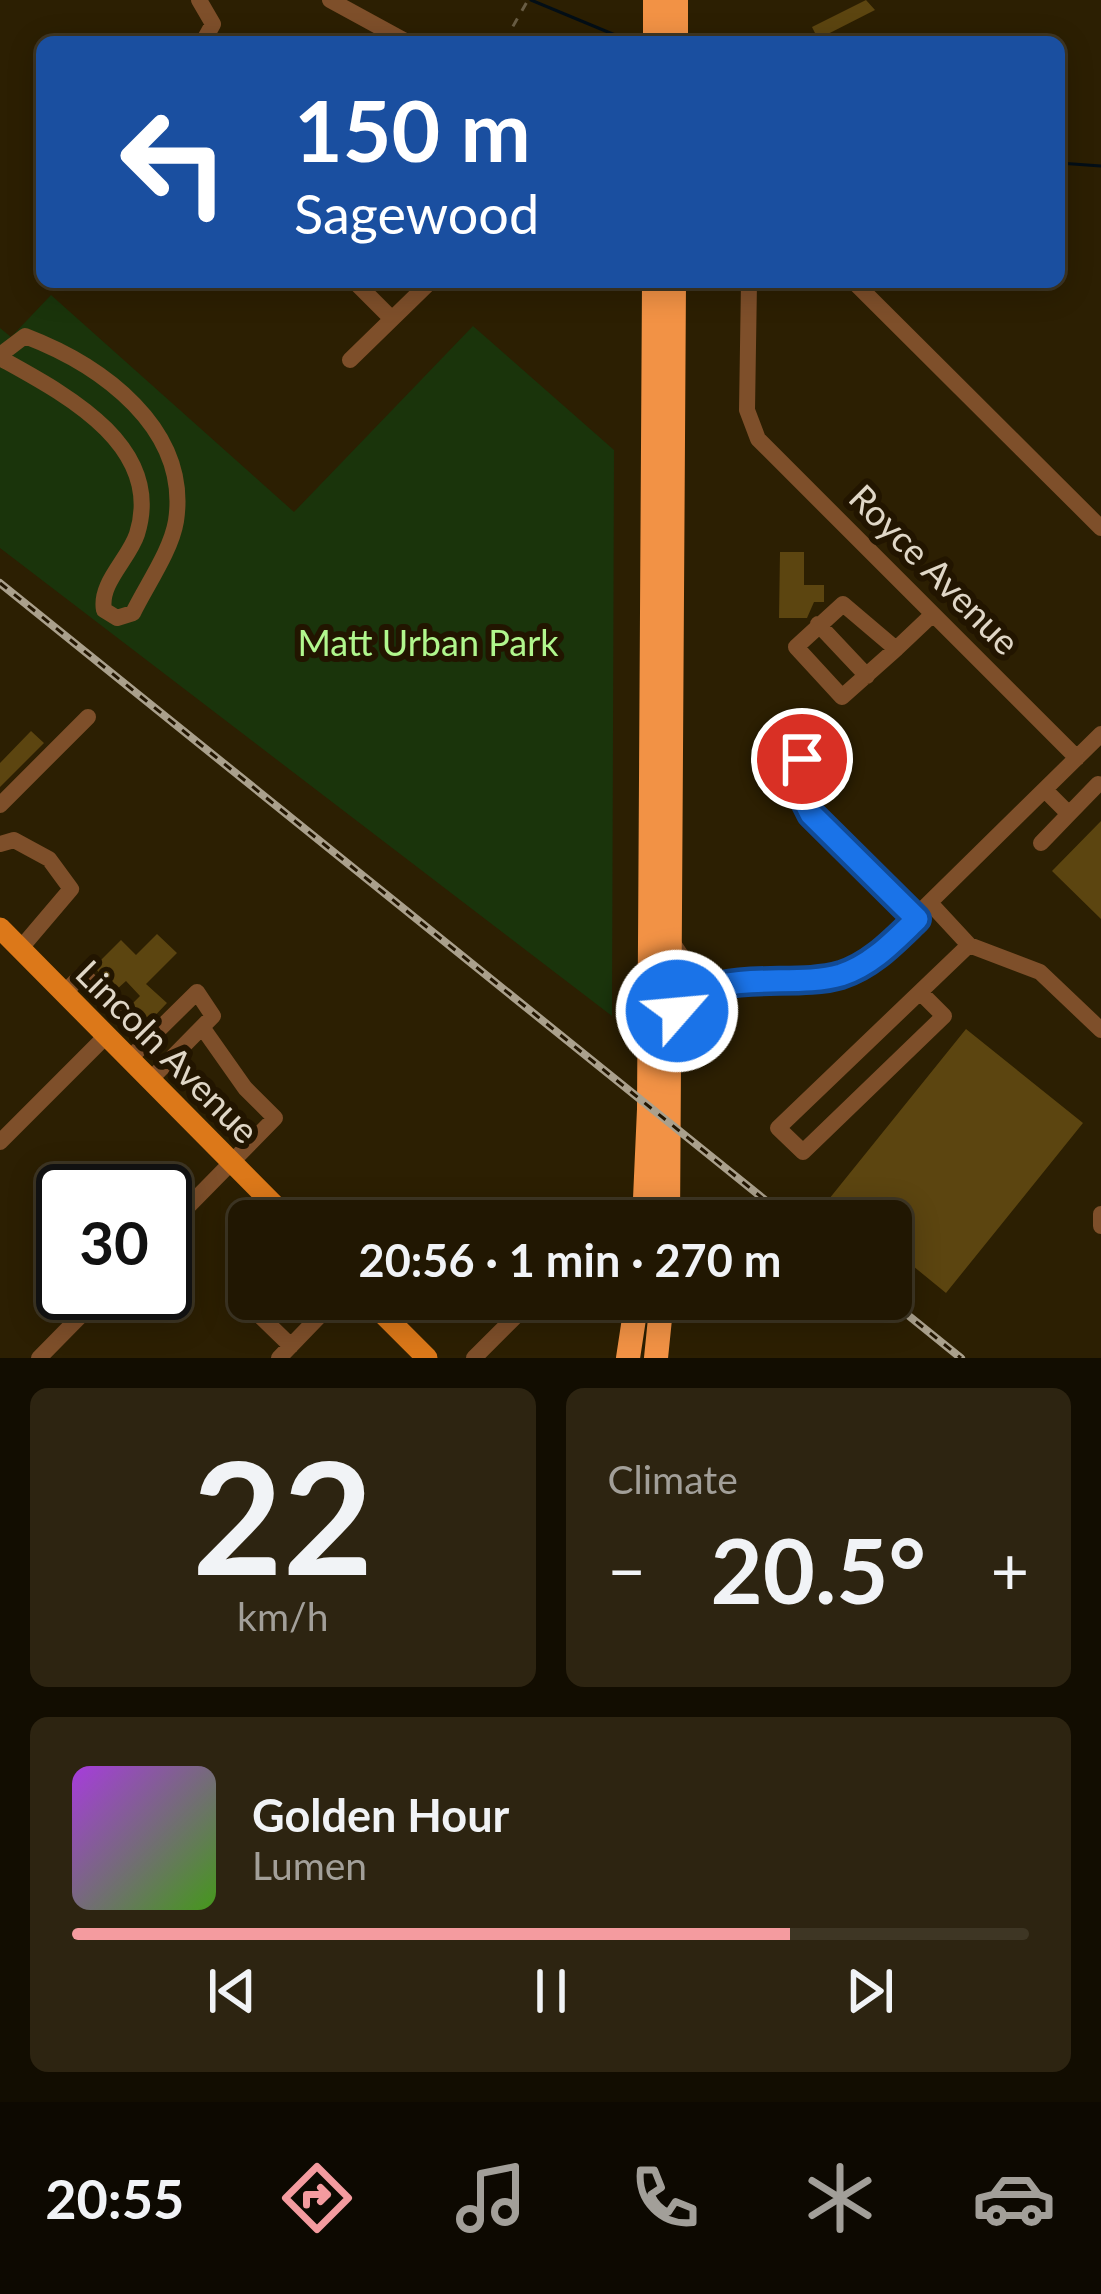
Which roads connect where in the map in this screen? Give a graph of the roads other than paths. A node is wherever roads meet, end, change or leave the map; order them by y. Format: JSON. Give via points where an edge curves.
{"nodes":[{"id":1,"x":199,"y":0,"type":"edge"},
{"id":2,"x":330,"y":0,"type":"edge"},
{"id":3,"x":655,"y":0,"type":"edge"},
{"id":4,"x":676,"y":0,"type":"edge"},
{"id":5,"x":206,"y":36,"type":"edge"},
{"id":6,"x":396,"y":36,"type":"edge"},
{"id":7,"x":655,"y":36,"type":"edge"},
{"id":8,"x":676,"y":36,"type":"edge"},
{"id":9,"x":361,"y":288,"type":"edge"},
{"id":10,"x":424,"y":288,"type":"edge"},
{"id":11,"x":654,"y":288,"type":"edge"},
{"id":12,"x":674,"y":288,"type":"edge"},
{"id":13,"x":749,"y":288,"type":"edge"},
{"id":14,"x":860,"y":288,"type":"edge"},
{"id":15,"x":392,"y":320,"type":"junction"},
{"id":16,"x":0,"y":357,"type":"edge"},
{"id":17,"x":350,"y":360,"type":"dead end"},
{"id":18,"x":1101,"y":528,"type":"edge"},
{"id":19,"x":933,"y":614,"type":"junction"},
{"id":20,"x":818,"y":625,"type":"junction"},
{"id":21,"x":896,"y":649,"type":"junction"},
{"id":22,"x":867,"y":676,"type":"junction"},
{"id":23,"x":88,"y":717,"type":"dead end"},
{"id":24,"x":1101,"y":734,"type":"edge"},
{"id":25,"x":802,"y":759,"type":"dead end"},
{"id":26,"x":1076,"y":759,"type":"junction"},
{"id":27,"x":1100,"y":786,"type":"edge"},
{"id":28,"x":1045,"y":790,"type":"junction"},
{"id":29,"x":0,"y":805,"type":"edge"},
{"id":30,"x":1070,"y":814,"type":"junction"},
{"id":31,"x":1041,"y":843,"type":"dead end"},
{"id":32,"x":0,"y":844,"type":"edge"},
{"id":33,"x":931,"y":904,"type":"junction"},
{"id":34,"x":917,"y":919,"type":"junction"},
{"id":35,"x":6,"y":937,"type":"edge"},
{"id":36,"x":670,"y":939,"type":"junction"},
{"id":37,"x":970,"y":945,"type":"junction"},
{"id":38,"x":725,"y":985,"type":"junction"},
{"id":39,"x":920,"y":992,"type":"junction"},
{"id":40,"x":64,"y":993,"type":"junction"},
{"id":41,"x":207,"y":1022,"type":"junction"},
{"id":42,"x":670,"y":1023,"type":"junction"},
{"id":43,"x":1101,"y":1030,"type":"edge"},
{"id":44,"x":106,"y":1036,"type":"junction"},
{"id":45,"x":148,"y":1041,"type":"junction"},
{"id":46,"x":129,"y":1060,"type":"junction"},
{"id":47,"x":157,"y":1072,"type":"junction"},
{"id":48,"x":0,"y":1142,"type":"edge"},
{"id":49,"x":232,"y":1162,"type":"junction"},
{"id":50,"x":269,"y":1200,"type":"edge"},
{"id":51,"x":645,"y":1200,"type":"edge"},
{"id":52,"x":668,"y":1200,"type":"edge"},
{"id":53,"x":192,"y":1203,"type":"edge"},
{"id":54,"x":1101,"y":1214,"type":"edge"},
{"id":55,"x":1101,"y":1226,"type":"edge"},
{"id":56,"x":76,"y":1320,"type":"edge"},
{"id":57,"x":262,"y":1320,"type":"edge"},
{"id":58,"x":316,"y":1320,"type":"edge"},
{"id":59,"x":389,"y":1320,"type":"edge"},
{"id":60,"x":512,"y":1320,"type":"edge"},
{"id":61,"x":634,"y":1320,"type":"edge"},
{"id":62,"x":660,"y":1320,"type":"edge"},
{"id":63,"x":285,"y":1352,"type":"edge"},
{"id":64,"x":38,"y":1358,"type":"edge"},
{"id":65,"x":428,"y":1358,"type":"edge"},
{"id":66,"x":474,"y":1358,"type":"edge"},
{"id":67,"x":628,"y":1358,"type":"edge"},
{"id":68,"x":656,"y":1358,"type":"edge"}],
"edges":[{"from":1,"to":5,"type":"street","via":[[213,24]]},
{"from":2,"to":6,"type":"street"},
{"from":3,"to":7,"type":"highway"},
{"from":4,"to":8,"type":"highway"},
{"from":9,"to":15,"type":"street"},
{"from":10,"to":15,"type":"street"},
{"from":11,"to":51,"type":"highway"},
{"from":12,"to":36,"type":"highway"},
{"from":13,"to":19,"type":"street","name":"Royce Avenue","via":[[751,424],[766,449]]},
{"from":14,"to":18,"type":"street"},
{"from":15,"to":17,"type":"street"},
{"from":16,"to":16,"type":"street","via":[[104,425],[130,458],[141,502],[136,535],[102,598],[118,619],[133,614],[176,524],[174,476],[162,443],[115,384],[50,346],[25,336]]},
{"from":19,"to":21,"type":"street"},
{"from":19,"to":26,"type":"street","name":"Royce Avenue"},
{"from":20,"to":21,"type":"street","via":[[851,606]]},
{"from":20,"to":22,"type":"street"},
{"from":20,"to":22,"type":"street","via":[[798,641],[797,654],[842,697]]},
{"from":21,"to":22,"type":"street"},
{"from":23,"to":29,"type":"street"},
{"from":24,"to":26,"type":"street"},
{"from":25,"to":34,"type":"street","via":[[811,814]]},
{"from":26,"to":27,"type":"street","name":"Royce Avenue"},
{"from":26,"to":28,"type":"street"},
{"from":27,"to":30,"type":"street"},
{"from":28,"to":30,"type":"street"},
{"from":28,"to":33,"type":"street"},
{"from":30,"to":31,"type":"street"},
{"from":32,"to":35,"type":"street","via":[[14,839],[49,859],[71,889],[59,909]]},
{"from":33,"to":34,"type":"street"},
{"from":33,"to":37,"type":"street"},
{"from":34,"to":38,"type":"street","via":[[867,964],[836,976]]},
{"from":35,"to":40,"type":"main road","name":"Lincoln Avenue"},
{"from":36,"to":38,"type":"street","via":[[689,969]]},
{"from":36,"to":42,"type":"highway"},
{"from":37,"to":39,"type":"street"},
{"from":37,"to":43,"type":"street","via":[[1040,972]]},
{"from":38,"to":42,"type":"street","via":[[686,1000]]},
{"from":39,"to":39,"type":"street","via":[[778,1128],[803,1152],[944,1016]]},
{"from":40,"to":44,"type":"main road","name":"Lincoln Avenue"},
{"from":40,"to":45,"type":"street","via":[[82,974]]},
{"from":41,"to":45,"type":"street","via":[[197,992]]},
{"from":41,"to":47,"type":"street"},
{"from":41,"to":49,"type":"street","via":[[245,1088],[275,1118]]},
{"from":42,"to":52,"type":"highway"},
{"from":44,"to":46,"type":"main road","name":"Lincoln Avenue"},
{"from":44,"to":48,"type":"street"},
{"from":45,"to":46,"type":"street"},
{"from":46,"to":47,"type":"main road","name":"Lincoln Avenue"},
{"from":47,"to":49,"type":"main road","name":"Lincoln Avenue"},
{"from":49,"to":50,"type":"main road","name":"Lincoln Avenue"},
{"from":49,"to":53,"type":"street"},
{"from":54,"to":55,"type":"street"},
{"from":56,"to":64,"type":"street"},
{"from":57,"to":63,"type":"street"},
{"from":58,"to":63,"type":"street"},
{"from":59,"to":65,"type":"main road"},
{"from":60,"to":66,"type":"street"},
{"from":61,"to":67,"type":"highway"},
{"from":62,"to":68,"type":"highway"}]}
